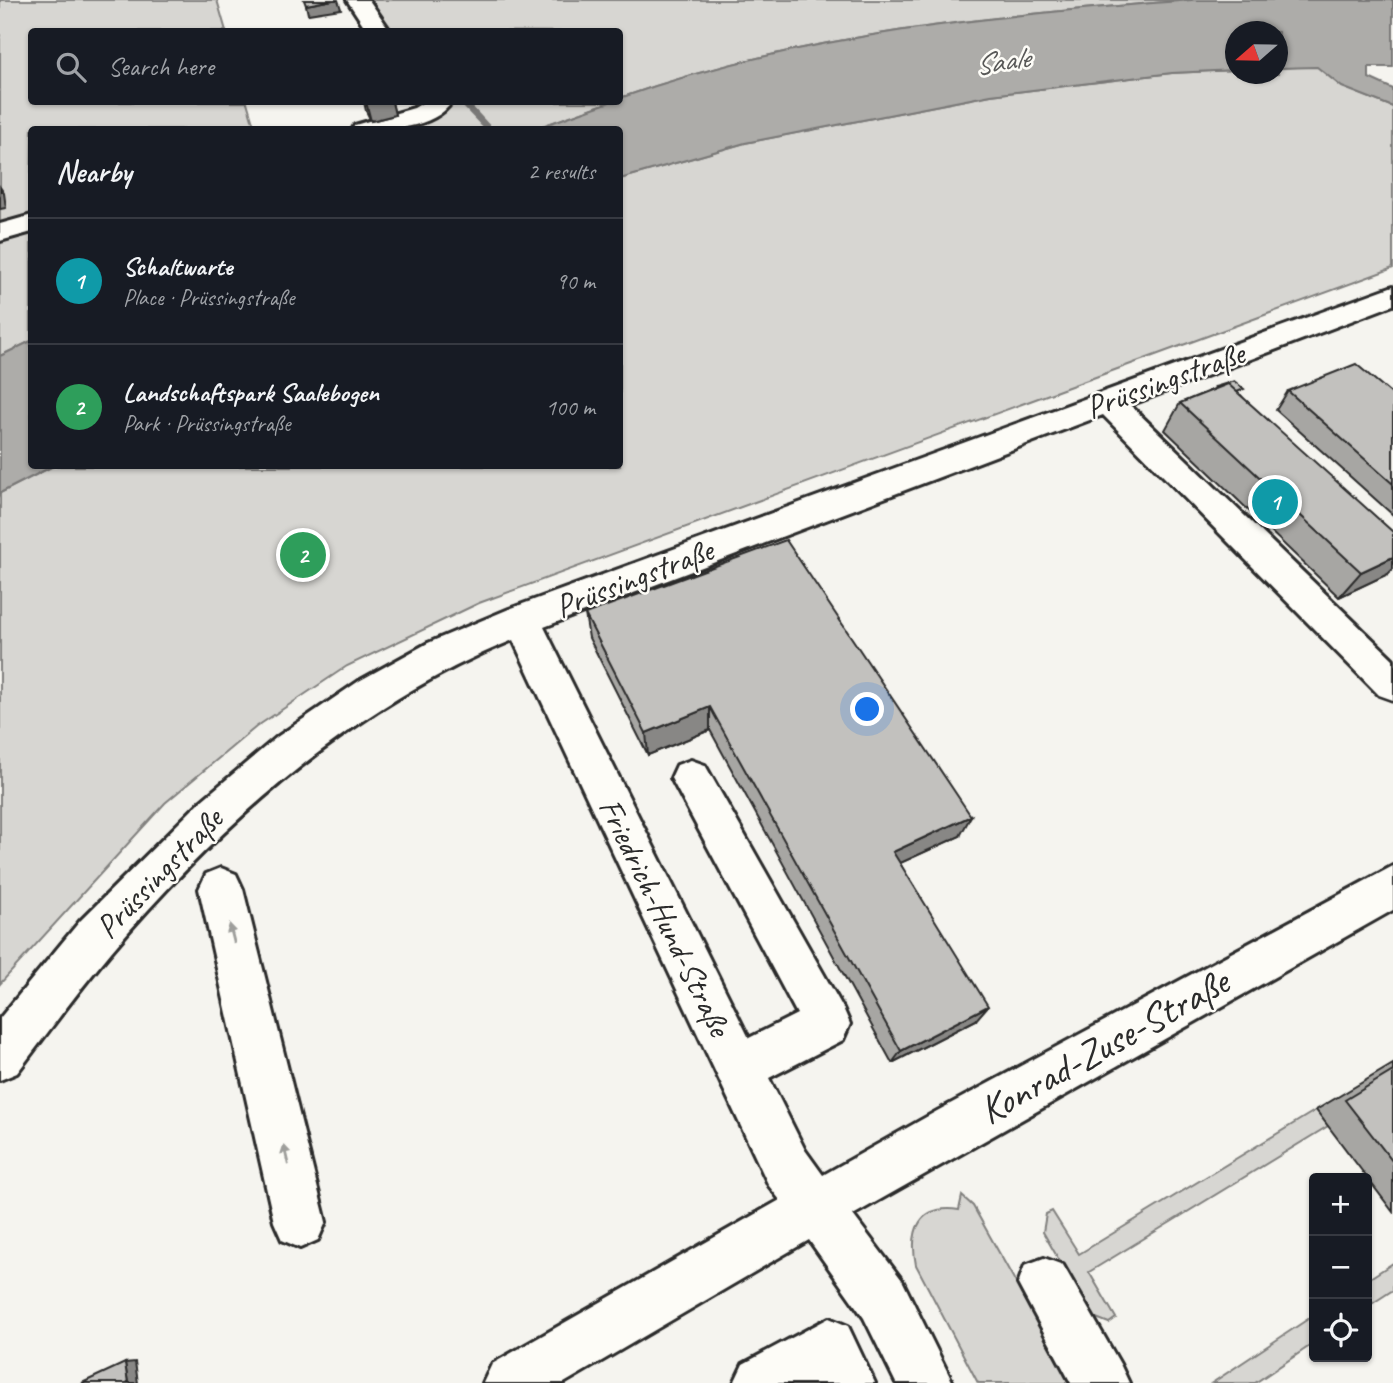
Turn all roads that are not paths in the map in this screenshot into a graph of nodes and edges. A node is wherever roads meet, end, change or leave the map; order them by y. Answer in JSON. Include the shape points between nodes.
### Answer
{"nodes":[{"id":1,"x":358,"y":0,"type":"edge"},
{"id":2,"x":377,"y":28,"type":"edge"},
{"id":3,"x":435,"y":105,"type":"edge"},
{"id":4,"x":378,"y":126,"type":"edge"},
{"id":5,"x":28,"y":224,"type":"edge"},
{"id":6,"x":0,"y":233,"type":"edge"},
{"id":7,"x":1393,"y":295,"type":"edge"},
{"id":8,"x":1107,"y":401,"type":"junction"},
{"id":9,"x":522,"y":620,"type":"junction"},
{"id":10,"x":1393,"y":684,"type":"edge"},
{"id":11,"x":691,"y":778,"type":"dead end"},
{"id":12,"x":1393,"y":887,"type":"edge"},
{"id":13,"x":221,"y":889,"type":"dead end"},
{"id":14,"x":0,"y":1056,"type":"edge"},
{"id":15,"x":738,"y":1068,"type":"junction"},
{"id":16,"x":816,"y":1208,"type":"junction"},
{"id":17,"x":300,"y":1222,"type":"dead end"},
{"id":18,"x":1044,"y":1284,"type":"dead end"},
{"id":19,"x":511,"y":1383,"type":"edge"},
{"id":20,"x":762,"y":1383,"type":"edge"},
{"id":21,"x":847,"y":1383,"type":"edge"},
{"id":22,"x":925,"y":1383,"type":"edge"},
{"id":23,"x":1101,"y":1383,"type":"edge"}],
"edges":[{"from":1,"to":2,"type":"street"},
{"from":3,"to":4,"type":"street"},
{"from":5,"to":6,"type":"street"},
{"from":7,"to":8,"type":"street","name":"Prüssingstraße"},
{"from":8,"to":9,"type":"street","name":"Prüssingstraße"},
{"from":8,"to":10,"type":"street"},
{"from":9,"to":14,"type":"street","name":"Prüssingstraße","via":[[396,678],[275,761],[197,830],[108,922]]},
{"from":9,"to":15,"type":"street","name":"Friedrich-Hund-Straße"},
{"from":11,"to":15,"type":"street","via":[[827,1024]]},
{"from":12,"to":16,"type":"street","name":"Konrad-Zuse-Straße"},
{"from":17,"to":13,"type":"street","one_way":true},
{"from":15,"to":16,"type":"street","name":"Friedrich-Hund-Straße","via":[[786,1168]]},
{"from":16,"to":19,"type":"street"},
{"from":16,"to":22,"type":"street","name":"Friedrich-Hund-Straße","via":[[883,1299]]},
{"from":18,"to":23,"type":"street"},
{"from":20,"to":21,"type":"street","via":[[829,1345]]}]}
